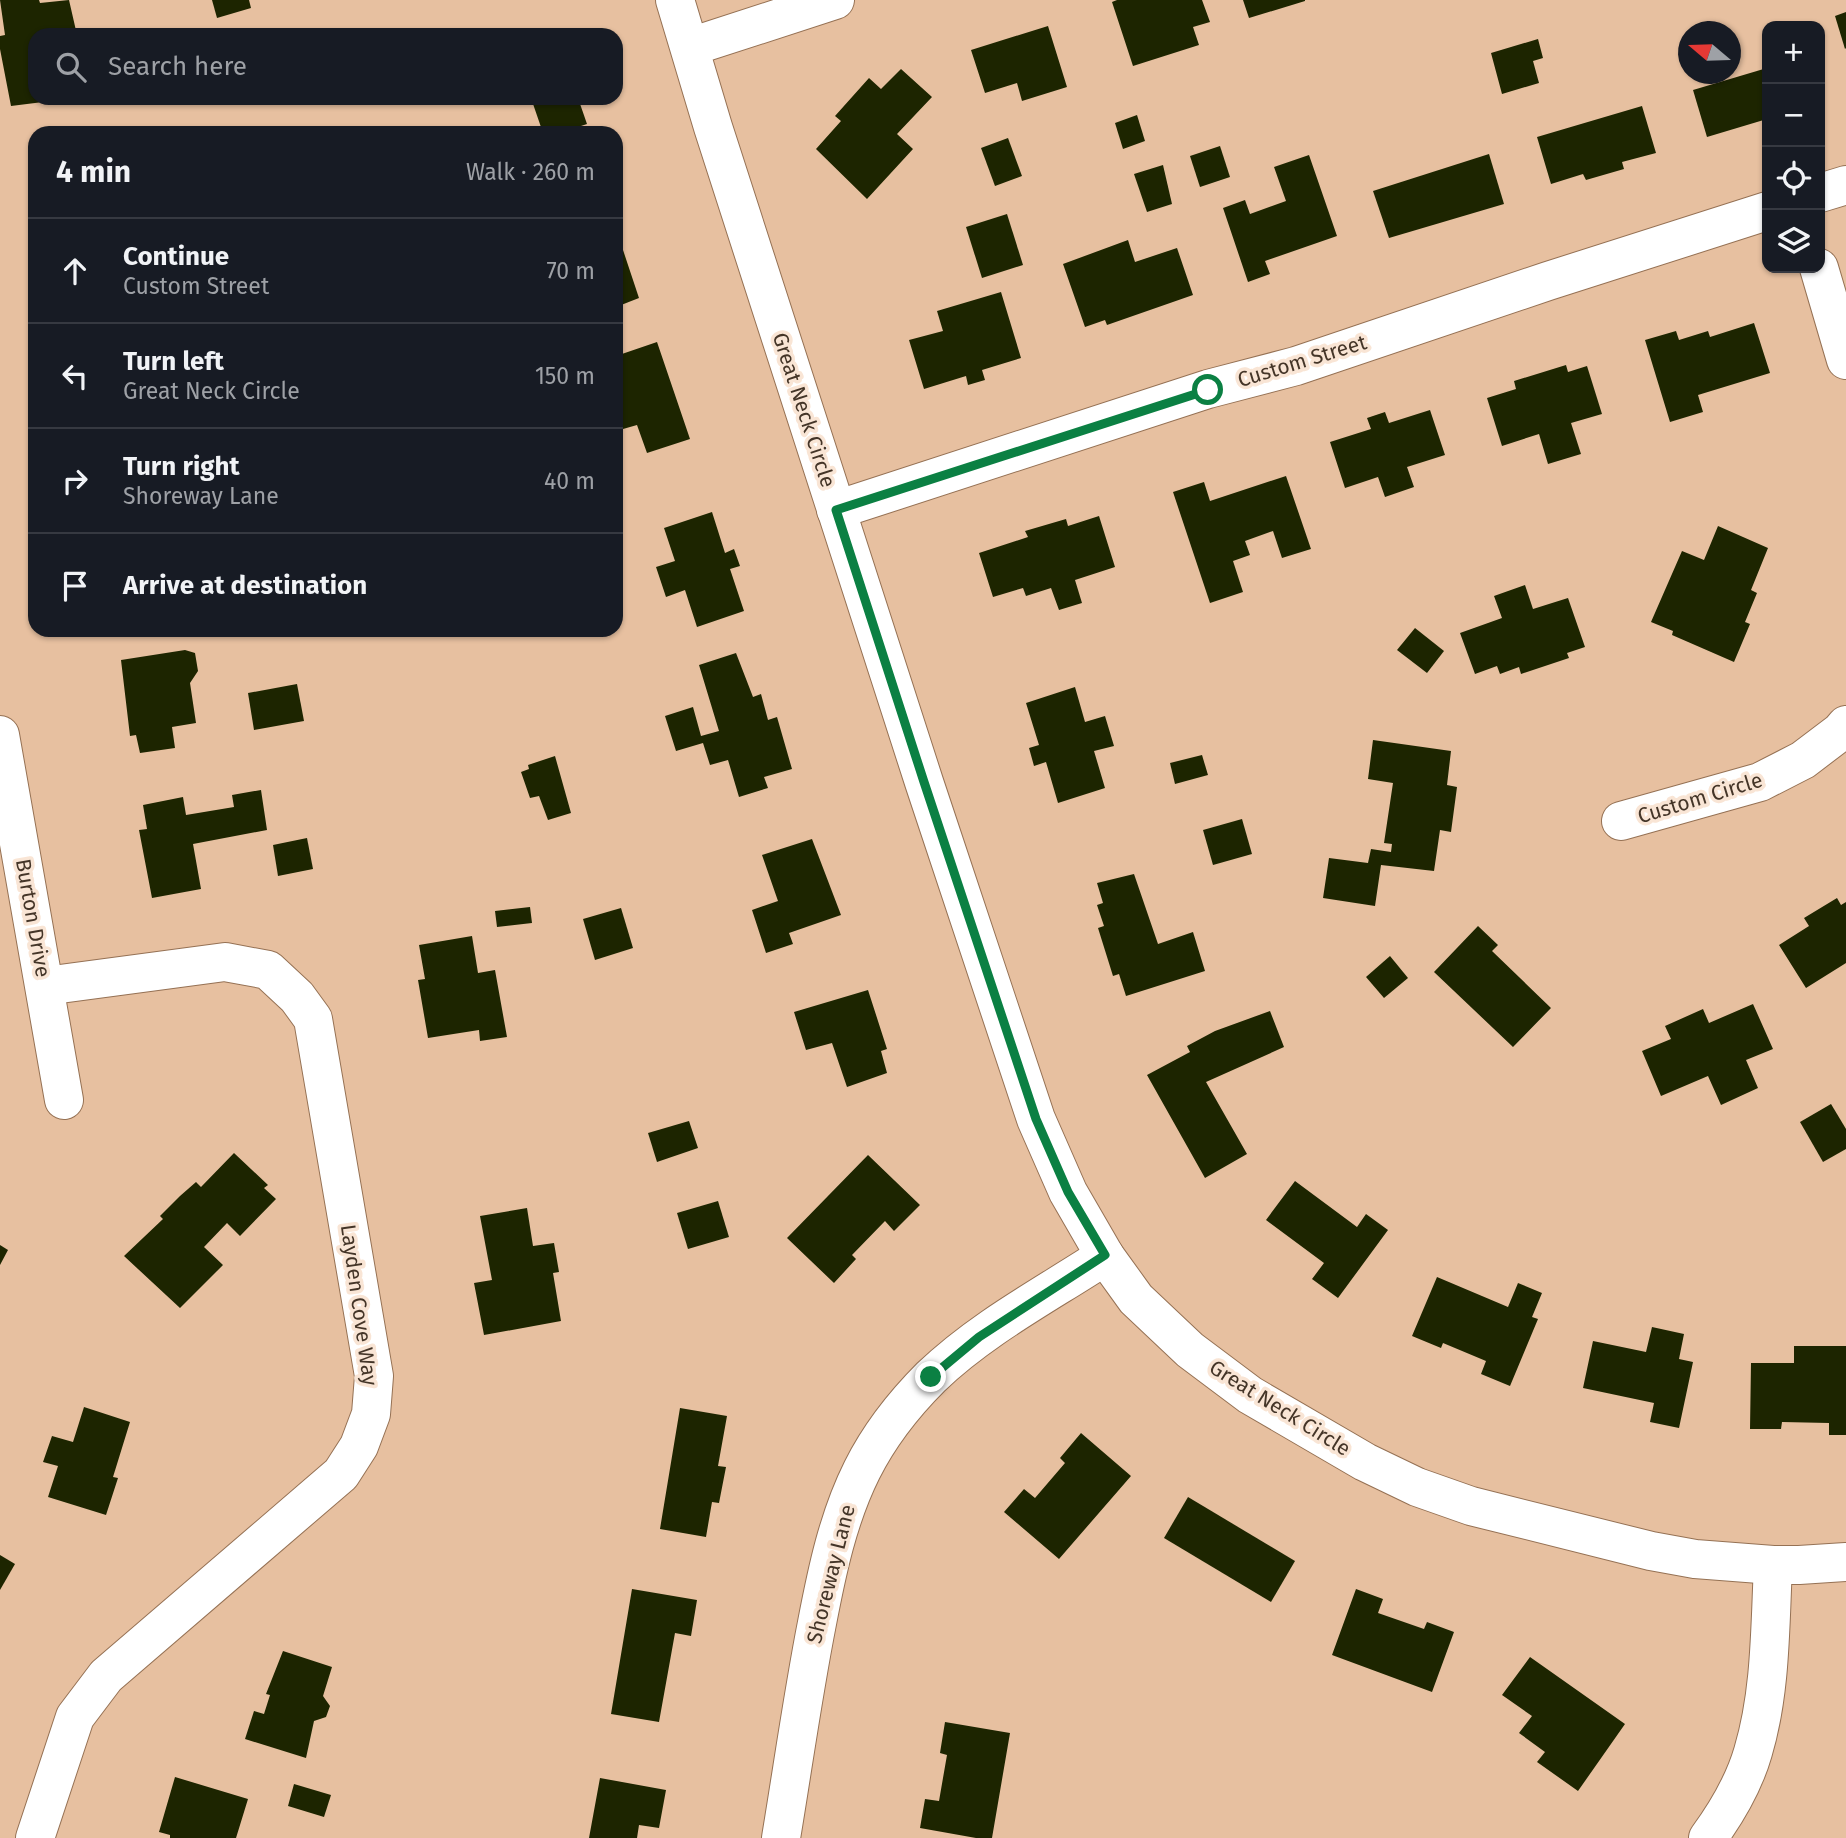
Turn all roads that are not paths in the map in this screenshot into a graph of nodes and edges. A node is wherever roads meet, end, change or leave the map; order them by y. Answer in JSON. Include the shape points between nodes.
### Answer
{"nodes":[{"id":1,"x":675,"y":0,"type":"edge"},
{"id":2,"x":835,"y":0,"type":"edge"},
{"id":3,"x":690,"y":47,"type":"junction"},
{"id":4,"x":1846,"y":185,"type":"edge"},
{"id":5,"x":1825,"y":192,"type":"edge"},
{"id":6,"x":1762,"y":213,"type":"edge"},
{"id":7,"x":1820,"y":273,"type":"edge"},
{"id":8,"x":1846,"y":360,"type":"edge"},
{"id":9,"x":836,"y":510,"type":"junction"},
{"id":10,"x":1846,"y":725,"type":"edge"},
{"id":11,"x":0,"y":735,"type":"edge"},
{"id":12,"x":1620,"y":821,"type":"dead end"},
{"id":13,"x":45,"y":986,"type":"junction"},
{"id":14,"x":64,"y":1100,"type":"dead end"},
{"id":15,"x":1105,"y":1255,"type":"junction"},
{"id":16,"x":1846,"y":1562,"type":"edge"},
{"id":17,"x":1773,"y":1565,"type":"junction"},
{"id":18,"x":34,"y":1838,"type":"edge"},
{"id":19,"x":781,"y":1838,"type":"edge"},
{"id":20,"x":1709,"y":1838,"type":"edge"}],
"edges":[{"from":1,"to":3,"type":"street","name":"Great Neck Circle"},
{"from":2,"to":3,"type":"street"},
{"from":3,"to":9,"type":"street","name":"Great Neck Circle"},
{"from":4,"to":5,"type":"street"},
{"from":6,"to":9,"type":"street","name":"Custom Street","via":[[1296,366]]},
{"from":7,"to":8,"type":"street"},
{"from":9,"to":15,"type":"street","name":"Great Neck Circle","via":[[1036,1119],[1068,1192]]},
{"from":10,"to":12,"type":"street","name":"Custom Circle","via":[[1803,760],[1760,782]]},
{"from":11,"to":13,"type":"street","name":"Burton Drive"},
{"from":13,"to":14,"type":"street","name":"Burton Drive"},
{"from":13,"to":18,"type":"street","name":"Layden Cove Way","via":[[225,962],[268,970],[296,997],[313,1019],[374,1377],[371,1414],[359,1446],[341,1474],[106,1676],[75,1717]]},
{"from":15,"to":17,"type":"street","name":"Great Neck Circle","via":[[1136,1299],[1190,1350],[1250,1395],[1417,1487],[1471,1506],[1651,1550],[1695,1559]]},
{"from":15,"to":19,"type":"street","name":"Shoreway Lane","via":[[979,1337],[931,1377],[890,1424],[862,1470],[841,1520],[825,1585]]},
{"from":16,"to":17,"type":"street","name":"Great Neck Circle"},
{"from":17,"to":20,"type":"street","via":[[1766,1694],[1753,1754],[1733,1800]]}]}
